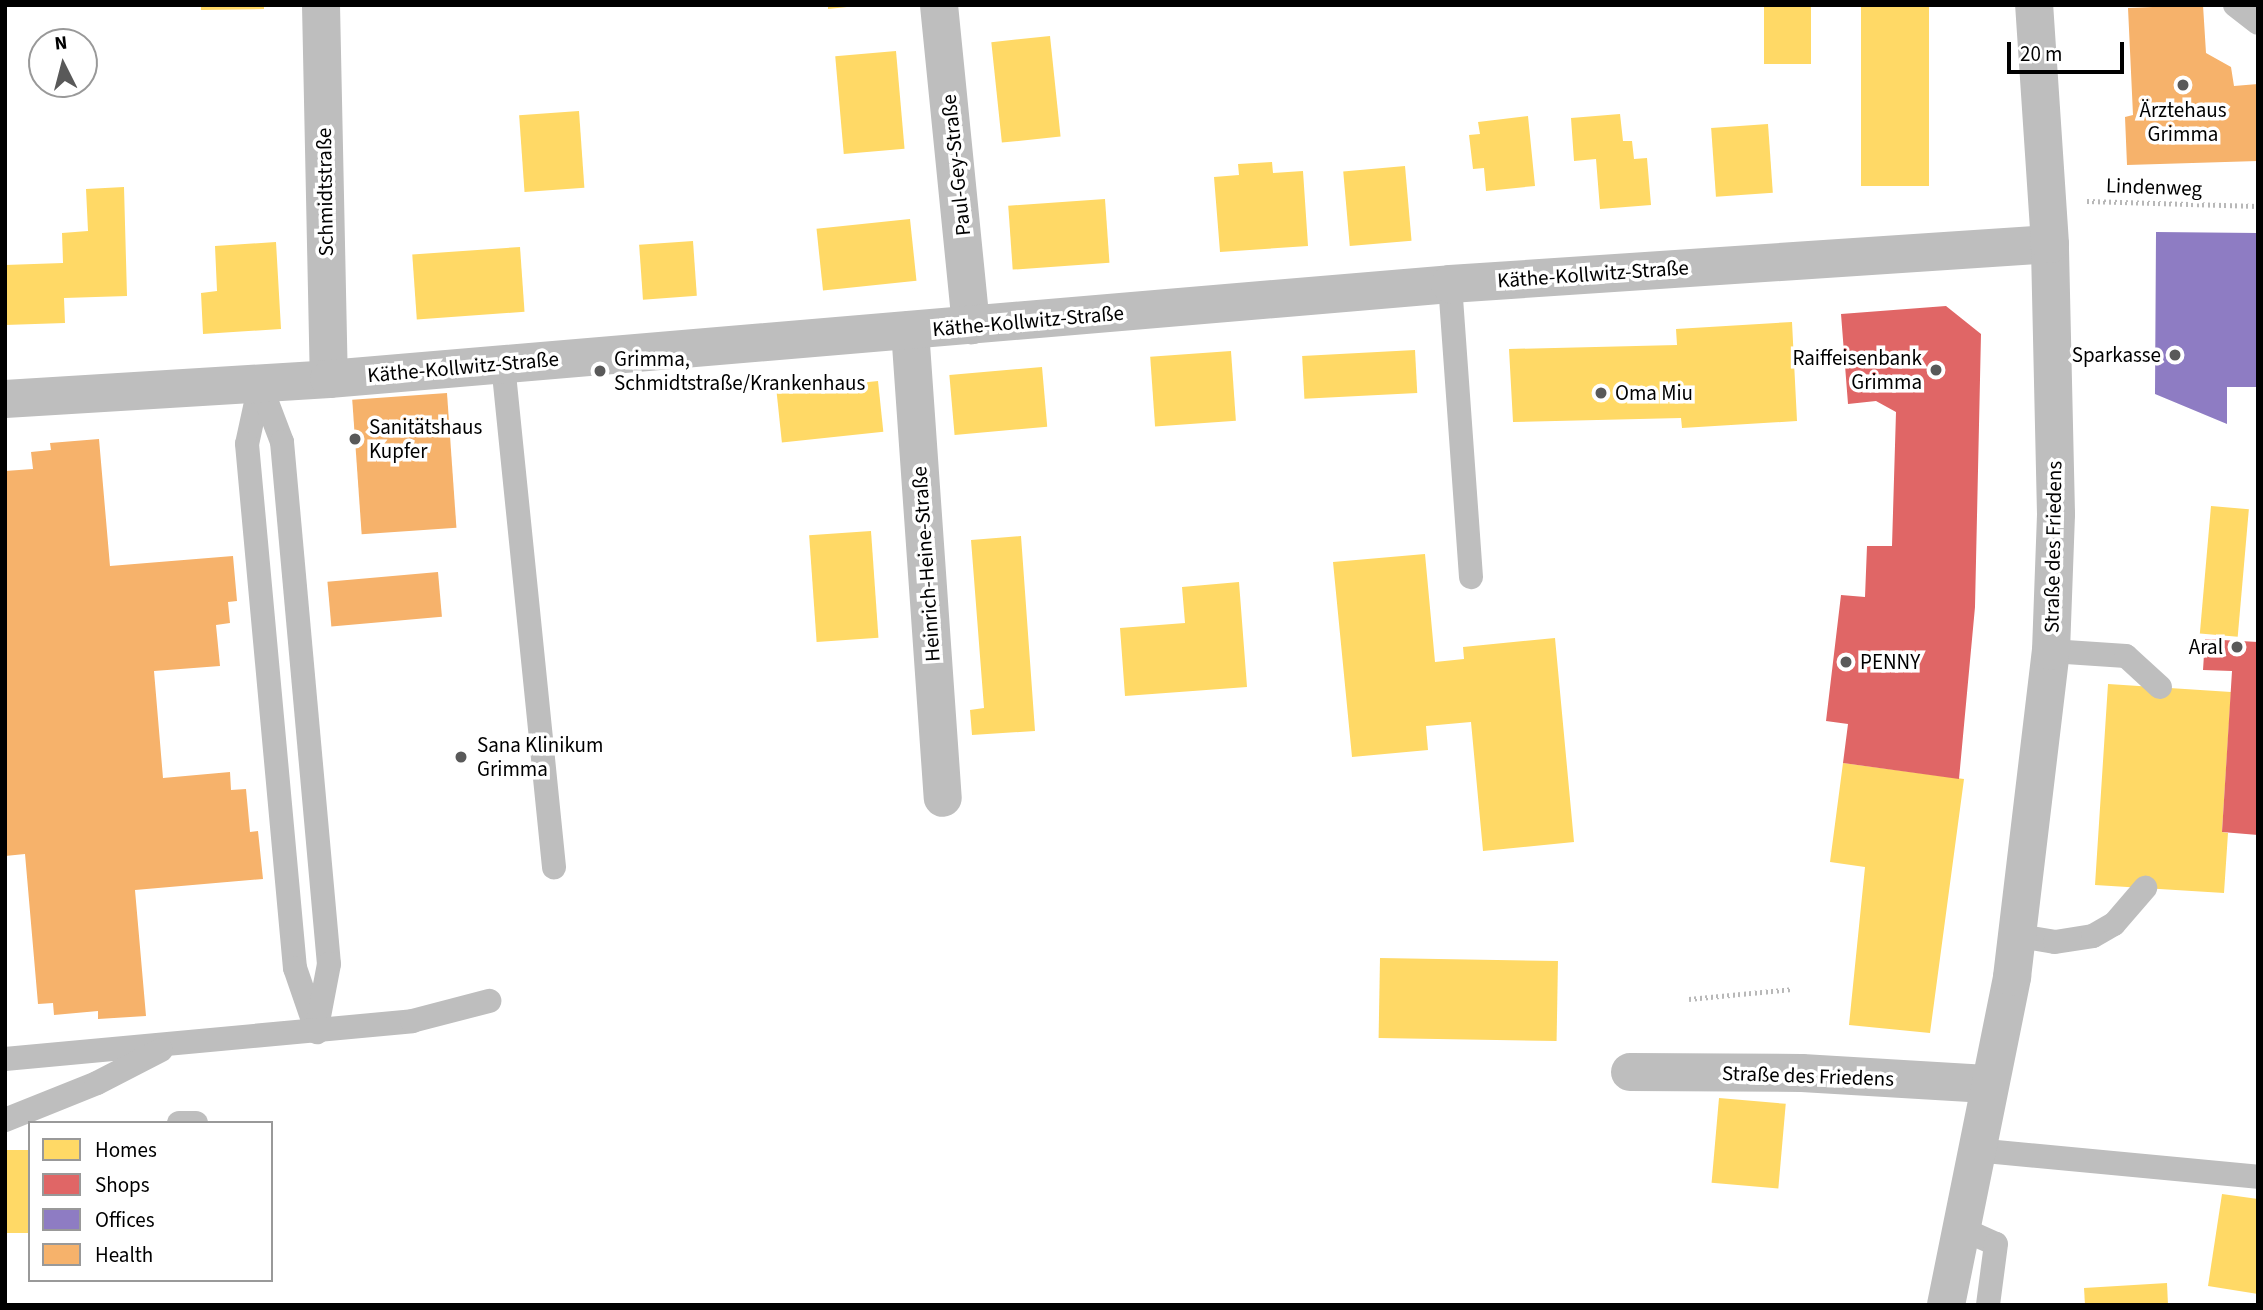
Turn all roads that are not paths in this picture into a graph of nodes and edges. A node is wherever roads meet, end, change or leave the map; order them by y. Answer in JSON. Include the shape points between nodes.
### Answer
{"nodes":[{"id":1,"x":321,"y":5,"type":"edge"},
{"id":2,"x":939,"y":5,"type":"edge"},
{"id":3,"x":2034,"y":5,"type":"edge"},
{"id":4,"x":2235,"y":5,"type":"edge"},
{"id":5,"x":2258,"y":23,"type":"edge"},
{"id":6,"x":2050,"y":244,"type":"junction"},
{"id":7,"x":1450,"y":284,"type":"junction"},
{"id":8,"x":971,"y":325,"type":"junction"},
{"id":9,"x":910,"y":330,"type":"junction"},
{"id":10,"x":503,"y":364,"type":"junction"},
{"id":11,"x":329,"y":379,"type":"junction"},
{"id":12,"x":260,"y":384,"type":"junction"},
{"id":13,"x":5,"y":399,"type":"edge"},
{"id":14,"x":1471,"y":577,"type":"dead end"},
{"id":15,"x":2051,"y":651,"type":"junction"},
{"id":16,"x":2160,"y":687,"type":"dead end"},
{"id":17,"x":943,"y":797,"type":"dead end"},
{"id":18,"x":554,"y":867,"type":"dead end"},
{"id":19,"x":2145,"y":888,"type":"dead end"},
{"id":20,"x":2018,"y":936,"type":"junction"},
{"id":21,"x":489,"y":1001,"type":"dead end"},
{"id":22,"x":317,"y":1032,"type":"junction"},
{"id":23,"x":169,"y":1045,"type":"junction"},
{"id":24,"x":5,"y":1059,"type":"edge"},
{"id":25,"x":1629,"y":1072,"type":"dead end"},
{"id":26,"x":1987,"y":1084,"type":"junction"},
{"id":27,"x":5,"y":1120,"type":"edge"},
{"id":28,"x":5,"y":1129,"type":"edge"},
{"id":29,"x":28,"y":1130,"type":"edge"},
{"id":30,"x":1975,"y":1150,"type":"junction"},
{"id":31,"x":2258,"y":1177,"type":"edge"},
{"id":32,"x":1960,"y":1228,"type":"junction"},
{"id":33,"x":1946,"y":1305,"type":"edge"},
{"id":34,"x":1988,"y":1305,"type":"edge"}],
"edges":[{"from":1,"to":11,"type":"street","name":"Schmidtstraße"},
{"from":2,"to":8,"type":"street","name":"Paul-Gey-Straße"},
{"from":3,"to":6,"type":"street","name":"Straße des Friedens"},
{"from":4,"to":5,"type":"lane"},
{"from":6,"to":7,"type":"street","name":"Käthe-Kollwitz-Straße"},
{"from":6,"to":15,"type":"street","name":"Straße des Friedens","via":[[2056,514]]},
{"from":7,"to":8,"type":"street","name":"Käthe-Kollwitz-Straße"},
{"from":7,"to":14,"type":"lane"},
{"from":8,"to":9,"type":"street","name":"Käthe-Kollwitz-Straße"},
{"from":9,"to":10,"type":"street","name":"Käthe-Kollwitz-Straße"},
{"from":9,"to":17,"type":"street","name":"Heinrich-Heine-Straße"},
{"from":10,"to":11,"type":"street","name":"Käthe-Kollwitz-Straße"},
{"from":10,"to":18,"type":"lane"},
{"from":11,"to":12,"type":"street","name":"Käthe-Kollwitz-Straße"},
{"from":12,"to":13,"type":"street","name":"Käthe-Kollwitz-Straße"},
{"from":12,"to":22,"type":"lane","via":[[282,442],[326,937],[328,964]]},
{"from":12,"to":22,"type":"lane","via":[[247,444],[295,968]]},
{"from":15,"to":16,"type":"lane","via":[[2126,656]]},
{"from":15,"to":20,"type":"street","name":"Straße des Friedens"},
{"from":19,"to":20,"type":"lane","via":[[2114,924],[2093,936],[2056,943]]},
{"from":20,"to":26,"type":"street","name":"Straße des Friedens"},
{"from":21,"to":22,"type":"lane","via":[[412,1021]]},
{"from":22,"to":23,"type":"lane"},
{"from":23,"to":24,"type":"lane"},
{"from":23,"to":27,"type":"lane","via":[[97,1083]]},
{"from":25,"to":26,"type":"street","name":"Straße des Friedens","via":[[1801,1073]]},
{"from":26,"to":30,"type":"street","name":"Straße des Friedens"},
{"from":28,"to":29,"type":"lane"},
{"from":30,"to":31,"type":"lane"},
{"from":30,"to":32,"type":"street","name":"Straße des Friedens"},
{"from":32,"to":33,"type":"street","name":"Straße des Friedens"},
{"from":32,"to":34,"type":"lane","via":[[1996,1244]]}]}
